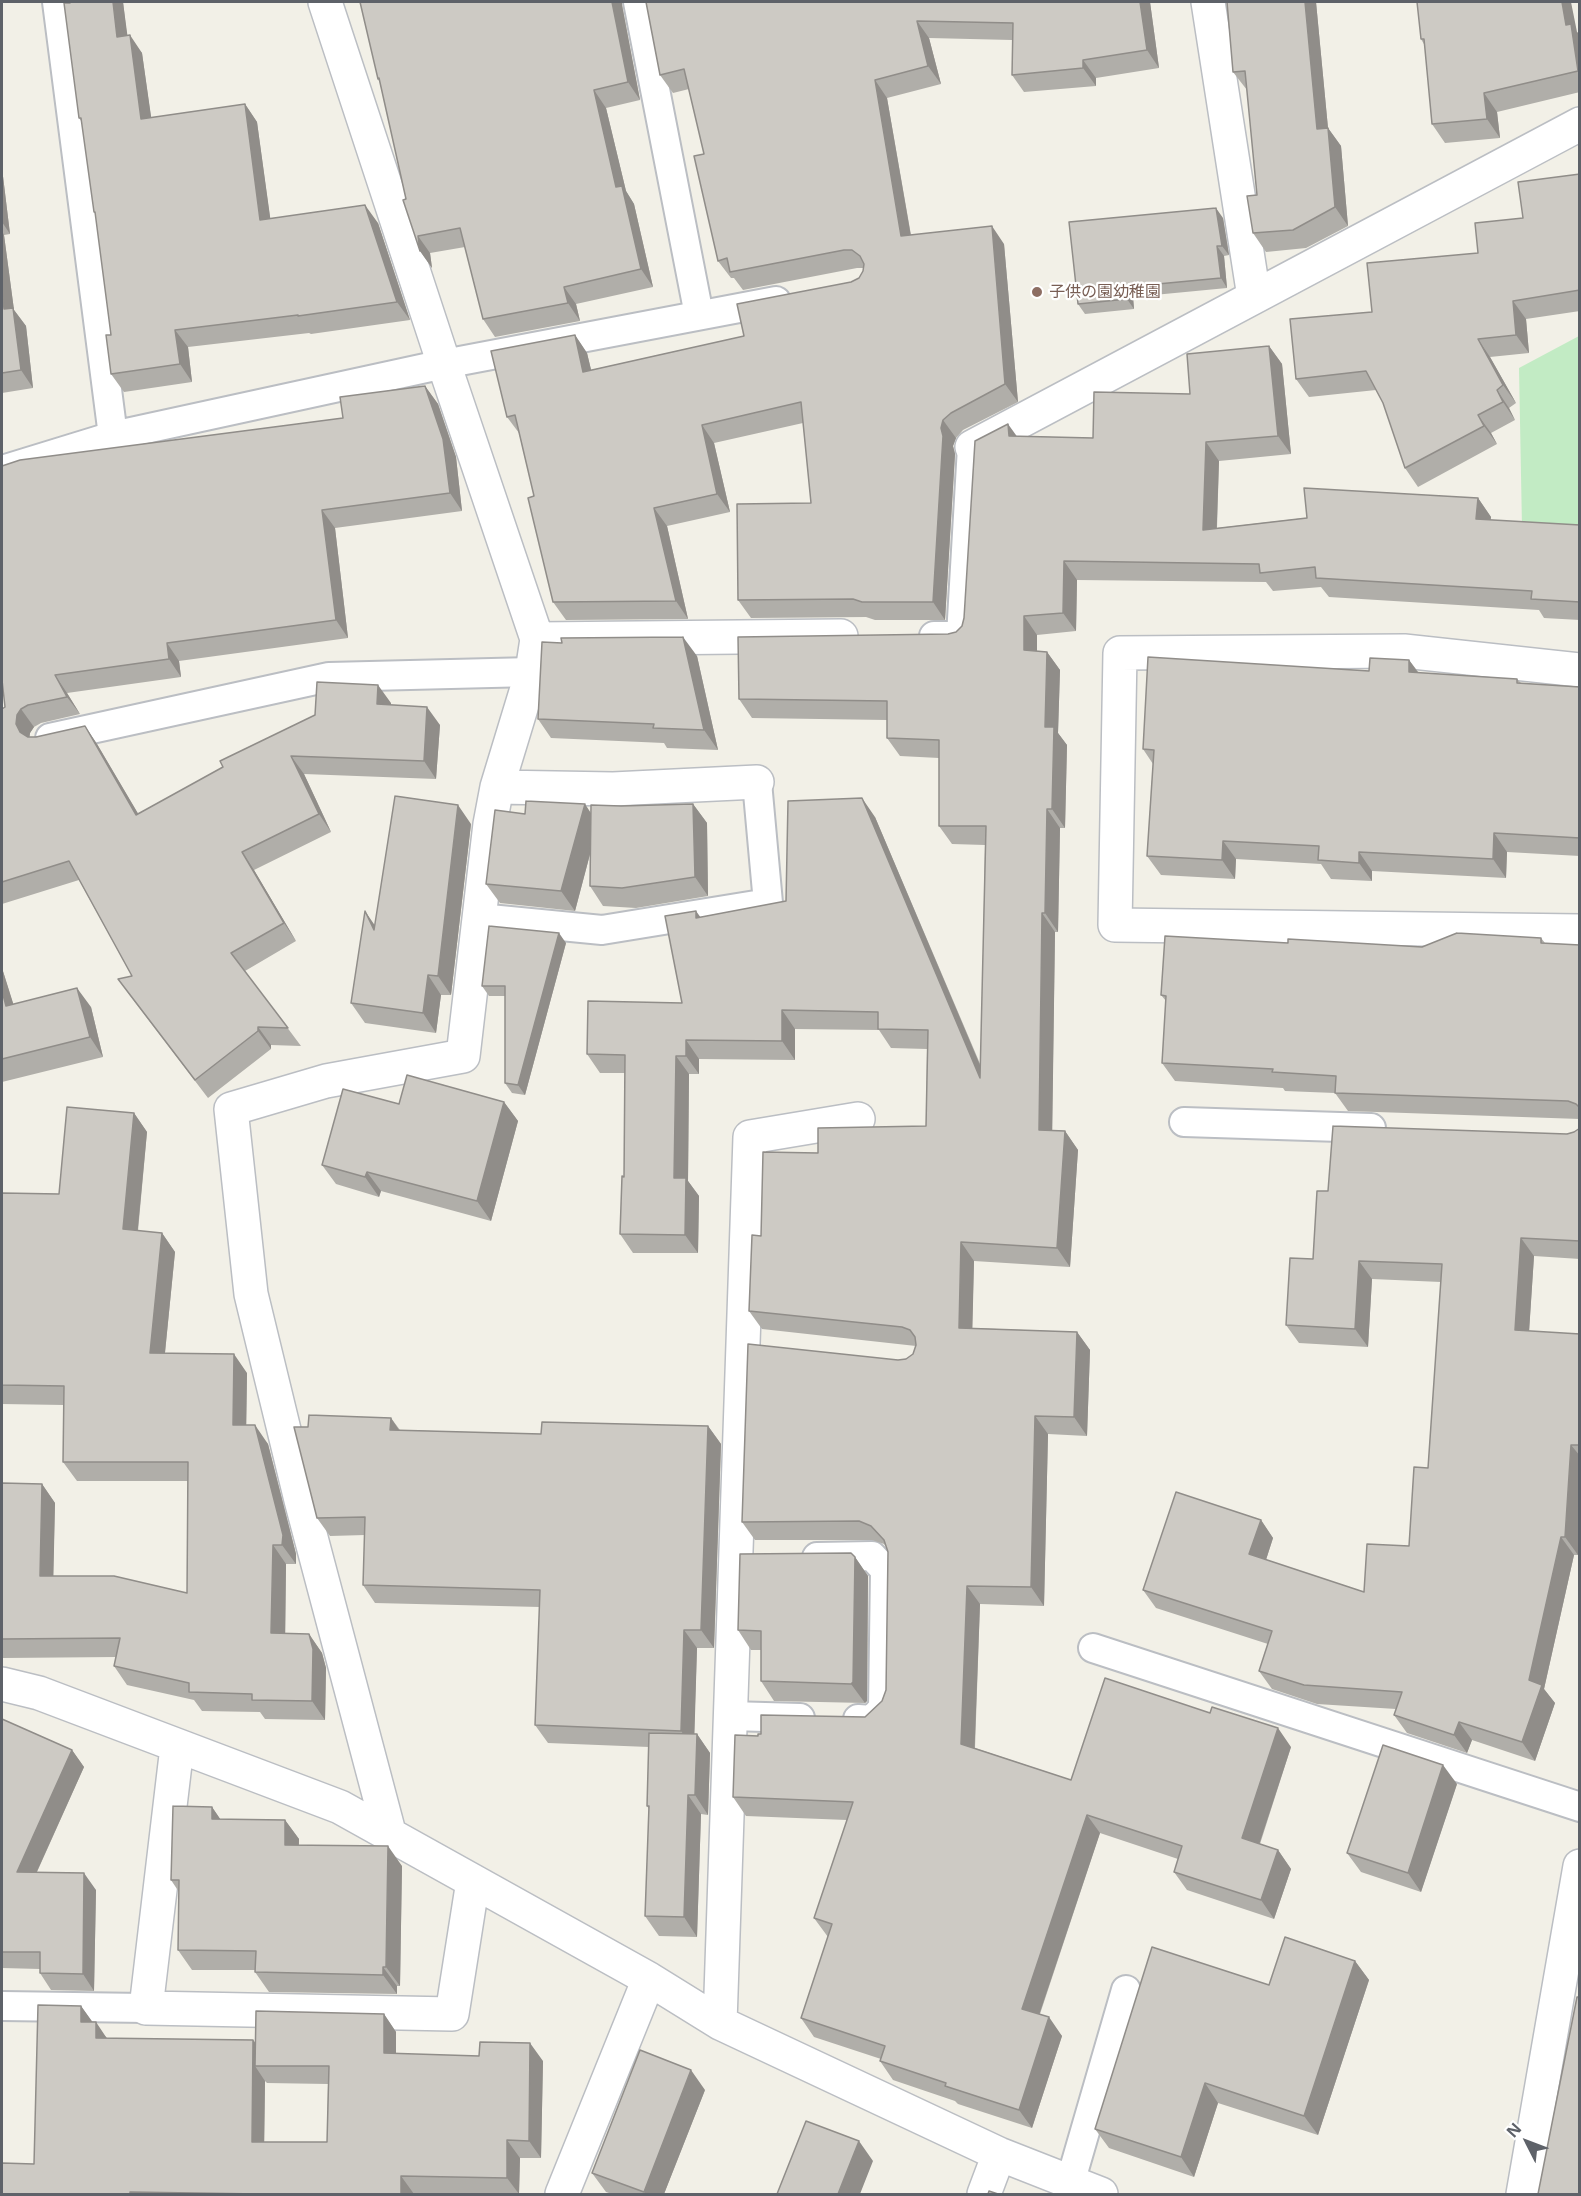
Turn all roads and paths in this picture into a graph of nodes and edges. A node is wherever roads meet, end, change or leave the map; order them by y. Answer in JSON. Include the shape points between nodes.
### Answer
{"nodes":[{"id":1,"x":57,"y":2,"type":"edge"},
{"id":2,"x":325,"y":2,"type":"edge"},
{"id":3,"x":638,"y":2,"type":"edge"},
{"id":4,"x":1208,"y":2,"type":"edge"},
{"id":5,"x":1580,"y":124,"type":"edge"},
{"id":6,"x":803,"y":295,"type":"edge"},
{"id":7,"x":1254,"y":297,"type":"junction"},
{"id":8,"x":699,"y":315,"type":"junction"},
{"id":9,"x":444,"y":364,"type":"junction"},
{"id":10,"x":113,"y":436,"type":"junction"},
{"id":11,"x":972,"y":447,"type":"joint"},
{"id":12,"x":2,"y":470,"type":"edge"},
{"id":13,"x":867,"y":636,"type":"edge"},
{"id":14,"x":914,"y":636,"type":"edge"},
{"id":15,"x":537,"y":639,"type":"junction"},
{"id":16,"x":1580,"y":670,"type":"edge"},
{"id":17,"x":532,"y":672,"type":"junction"},
{"id":18,"x":45,"y":740,"type":"edge"},
{"id":19,"x":758,"y":782,"type":"joint"},
{"id":20,"x":497,"y":787,"type":"junction"},
{"id":21,"x":479,"y":918,"type":"junction"},
{"id":22,"x":1580,"y":931,"type":"edge"},
{"id":23,"x":858,"y":1119,"type":"dead end"},
{"id":24,"x":1184,"y":1122,"type":"dead end"},
{"id":25,"x":1400,"y":1129,"type":"edge"},
{"id":26,"x":792,"y":1557,"type":"edge"},
{"id":27,"x":1093,"y":1648,"type":"dead end"},
{"id":28,"x":2,"y":1684,"type":"edge"},
{"id":29,"x":730,"y":1716,"type":"junction"},
{"id":30,"x":177,"y":1747,"type":"junction"},
{"id":31,"x":1580,"y":1807,"type":"edge"},
{"id":32,"x":390,"y":1836,"type":"junction"},
{"id":33,"x":1580,"y":1866,"type":"edge"},
{"id":34,"x":473,"y":1881,"type":"junction"},
{"id":35,"x":649,"y":1979,"type":"junction"},
{"id":36,"x":1126,"y":1990,"type":"dead end"},
{"id":37,"x":2,"y":2006,"type":"edge"},
{"id":38,"x":146,"y":2008,"type":"junction"},
{"id":39,"x":720,"y":2023,"type":"junction"},
{"id":40,"x":999,"y":2154,"type":"junction"},
{"id":41,"x":1070,"y":2182,"type":"junction"},
{"id":42,"x":562,"y":2194,"type":"edge"},
{"id":43,"x":984,"y":2194,"type":"edge"},
{"id":44,"x":1101,"y":2194,"type":"edge"},
{"id":45,"x":1523,"y":2194,"type":"edge"}],
"edges":[{"from":1,"to":10,"type":"lane"},
{"from":2,"to":9,"type":"street"},
{"from":3,"to":8,"type":"lane"},
{"from":4,"to":7,"type":"street"},
{"from":5,"to":7,"type":"street"},
{"from":6,"to":8,"type":"lane"},
{"from":7,"to":11,"type":"street"},
{"from":8,"to":9,"type":"lane"},
{"from":9,"to":10,"type":"lane"},
{"from":9,"to":15,"type":"street"},
{"from":10,"to":12,"type":"lane"},
{"from":11,"to":14,"type":"lane","via":[[962,636]]},
{"from":13,"to":15,"type":"street"},
{"from":15,"to":17,"type":"street"},
{"from":16,"to":22,"type":"street","via":[[1404,651],[1120,653],[1115,926]]},
{"from":17,"to":18,"type":"lane","via":[[329,677]]},
{"from":17,"to":20,"type":"street"},
{"from":19,"to":20,"type":"street","via":[[613,789]]},
{"from":19,"to":21,"type":"lane","via":[[768,903],[602,930]]},
{"from":20,"to":21,"type":"street"},
{"from":21,"to":32,"type":"street","via":[[463,1056],[326,1081],[231,1109],[251,1294]]},
{"from":23,"to":29,"type":"street","via":[[750,1137],[754,1345],[747,1557]]},
{"from":24,"to":25,"type":"lane"},
{"from":26,"to":29,"type":"lane","via":[[872,1556],[885,1570],[883,1708],[872,1720]]},
{"from":27,"to":31,"type":"lane"},
{"from":28,"to":30,"type":"street","via":[[39,1693]]},
{"from":29,"to":39,"type":"street"},
{"from":30,"to":32,"type":"street","via":[[340,1808]]},
{"from":30,"to":38,"type":"street"},
{"from":32,"to":34,"type":"street"},
{"from":33,"to":45,"type":"street"},
{"from":34,"to":35,"type":"street"},
{"from":34,"to":38,"type":"street","via":[[452,2014]]},
{"from":35,"to":39,"type":"street"},
{"from":35,"to":42,"type":"street"},
{"from":36,"to":41,"type":"lane"},
{"from":37,"to":38,"type":"lane"},
{"from":39,"to":40,"type":"street"},
{"from":40,"to":41,"type":"street"},
{"from":40,"to":43,"type":"street"},
{"from":41,"to":44,"type":"street"}]}
